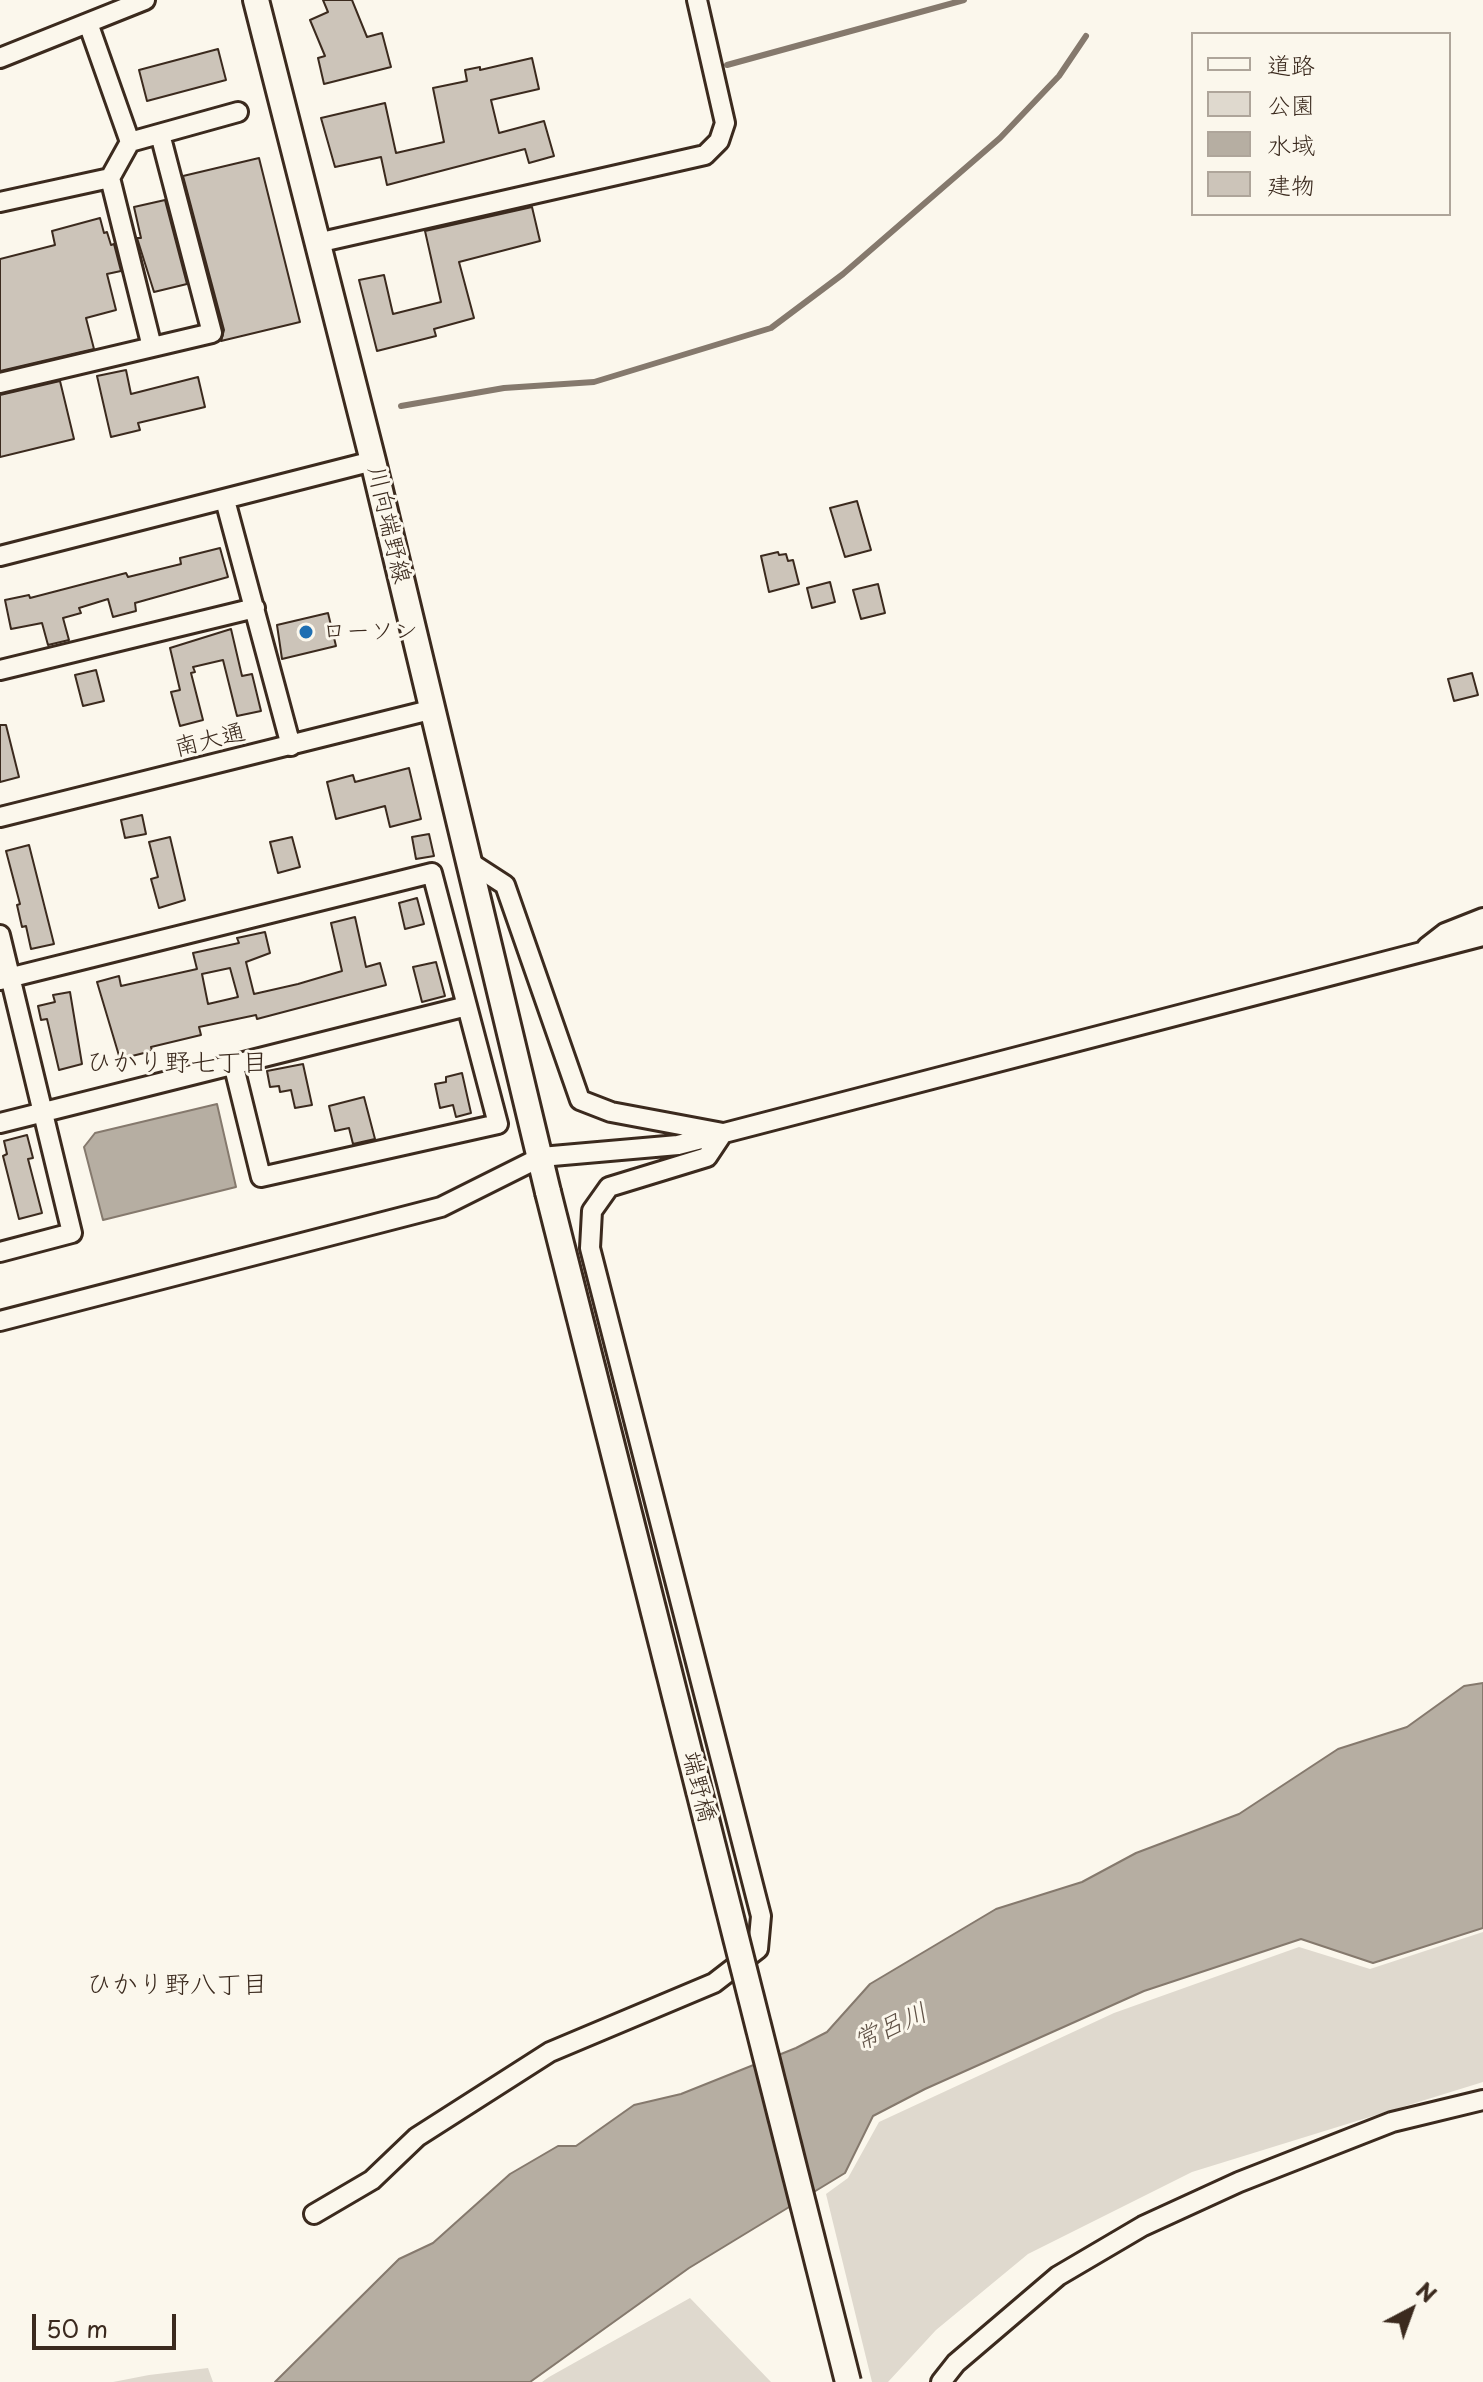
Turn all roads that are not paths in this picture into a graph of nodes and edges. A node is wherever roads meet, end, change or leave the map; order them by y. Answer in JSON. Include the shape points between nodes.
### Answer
{"nodes":[{"id":1,"x":145,"y":0,"type":"edge"},
{"id":2,"x":256,"y":0,"type":"edge"},
{"id":3,"x":697,"y":0,"type":"edge"},
{"id":4,"x":88,"y":23,"type":"junction"},
{"id":5,"x":0,"y":58,"type":"edge"},
{"id":6,"x":238,"y":112,"type":"dead end"},
{"id":7,"x":160,"y":134,"type":"junction"},
{"id":8,"x":130,"y":142,"type":"junction"},
{"id":9,"x":110,"y":178,"type":"junction"},
{"id":10,"x":0,"y":202,"type":"edge"},
{"id":11,"x":317,"y":243,"type":"junction"},
{"id":12,"x":152,"y":347,"type":"junction"},
{"id":13,"x":0,"y":383,"type":"edge"},
{"id":14,"x":373,"y":461,"type":"junction"},
{"id":15,"x":225,"y":500,"type":"junction"},
{"id":16,"x":0,"y":556,"type":"edge"},
{"id":17,"x":255,"y":608,"type":"junction"},
{"id":18,"x":0,"y":670,"type":"edge"},
{"id":19,"x":430,"y":710,"type":"junction"},
{"id":20,"x":291,"y":746,"type":"junction"},
{"id":21,"x":0,"y":817,"type":"edge"},
{"id":22,"x":468,"y":861,"type":"junction"},
{"id":23,"x":1483,"y":918,"type":"edge"},
{"id":24,"x":0,"y":935,"type":"edge"},
{"id":25,"x":1483,"y":936,"type":"edge"},
{"id":26,"x":1422,"y":952,"type":"junction"},
{"id":27,"x":5,"y":979,"type":"edge"},
{"id":28,"x":467,"y":1006,"type":"junction"},
{"id":29,"x":233,"y":1063,"type":"junction"},
{"id":30,"x":43,"y":1112,"type":"junction"},
{"id":31,"x":0,"y":1123,"type":"edge"},
{"id":32,"x":723,"y":1133,"type":"junction"},
{"id":33,"x":541,"y":1157,"type":"junction"},
{"id":34,"x":548,"y":1192,"type":"joint"},
{"id":35,"x":0,"y":1252,"type":"edge"},
{"id":36,"x":0,"y":1321,"type":"edge"},
{"id":37,"x":1483,"y":2100,"type":"edge"},
{"id":38,"x":314,"y":2214,"type":"dead end"},
{"id":39,"x":848,"y":2382,"type":"edge"},
{"id":40,"x":941,"y":2382,"type":"edge"}],
"edges":[{"from":1,"to":4,"type":"street"},
{"from":2,"to":11,"type":"main road","name":"川向端野線"},
{"from":3,"to":11,"type":"street","via":[[725,123],[719,141],[705,155]]},
{"from":4,"to":5,"type":"street"},
{"from":4,"to":8,"type":"street"},
{"from":6,"to":7,"type":"street"},
{"from":7,"to":8,"type":"street"},
{"from":7,"to":12,"type":"street","via":[[212,333]]},
{"from":8,"to":9,"type":"street"},
{"from":9,"to":10,"type":"street"},
{"from":9,"to":12,"type":"street"},
{"from":11,"to":14,"type":"main road","name":"川向端野線"},
{"from":12,"to":13,"type":"street"},
{"from":14,"to":15,"type":"street"},
{"from":14,"to":19,"type":"main road","name":"川向端野線"},
{"from":15,"to":16,"type":"street"},
{"from":15,"to":17,"type":"street"},
{"from":17,"to":18,"type":"street"},
{"from":17,"to":20,"type":"street"},
{"from":19,"to":20,"type":"street","name":"南大通"},
{"from":19,"to":22,"type":"main road","name":"川向端野線"},
{"from":20,"to":21,"type":"street","name":"南大通"},
{"from":22,"to":32,"type":"street","via":[[505,885],[580,1100],[611,1112]]},
{"from":22,"to":33,"type":"main road","name":"川向端野線"},
{"from":23,"to":26,"type":"street","via":[[1445,933]]},
{"from":24,"to":27,"type":"street"},
{"from":25,"to":26,"type":"street"},
{"from":26,"to":32,"type":"street"},
{"from":27,"to":28,"type":"street","via":[[432,873]]},
{"from":27,"to":30,"type":"street"},
{"from":28,"to":29,"type":"street"},
{"from":28,"to":29,"type":"street","via":[[498,1124],[261,1177]]},
{"from":29,"to":30,"type":"street"},
{"from":30,"to":31,"type":"street"},
{"from":30,"to":35,"type":"street","via":[[72,1233]]},
{"from":32,"to":33,"type":"street","via":[[678,1145]]},
{"from":32,"to":38,"type":"street","via":[[707,1157],[609,1187],[592,1211],[590,1248],[761,1916],[758,1949],[714,1983],[550,2052],[417,2137],[372,2180]]},
{"from":33,"to":34,"type":"main road","name":"川向端野線"},
{"from":33,"to":36,"type":"street","via":[[441,1207]]},
{"from":34,"to":39,"type":"main road","name":"端野橋","bridge":true},
{"from":37,"to":40,"type":"street","via":[[1392,2122],[1143,2226],[1058,2276],[956,2363]]}]}
